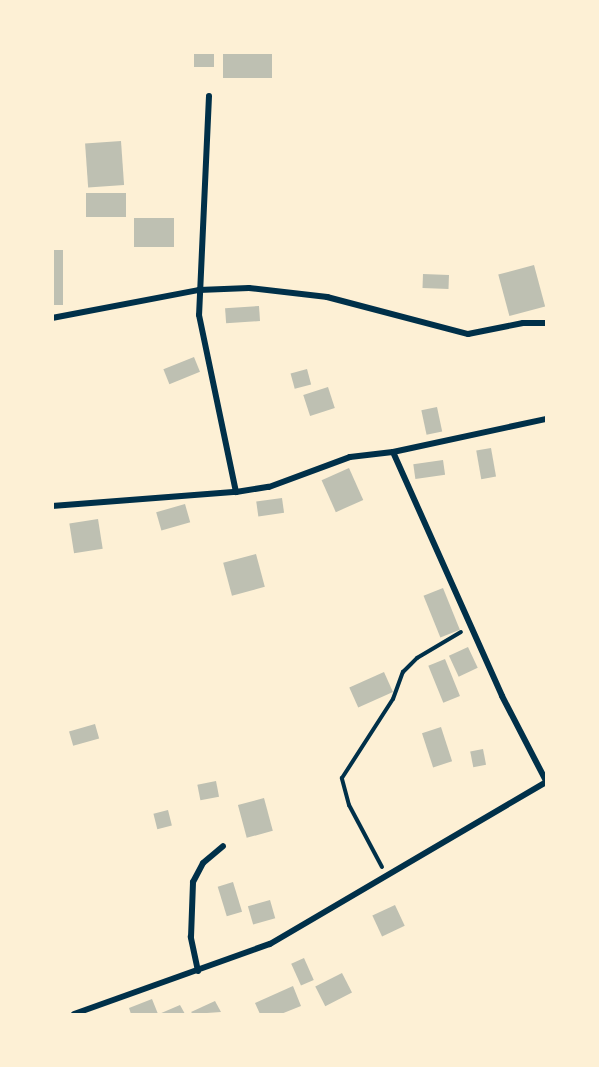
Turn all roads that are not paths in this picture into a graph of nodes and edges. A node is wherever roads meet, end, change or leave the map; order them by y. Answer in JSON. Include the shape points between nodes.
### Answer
{"nodes":[{"id":1,"x":209,"y":96,"type":"dead end"},
{"id":2,"x":199,"y":290,"type":"junction"},
{"id":3,"x":52,"y":318,"type":"edge"},
{"id":4,"x":546,"y":323,"type":"edge"},
{"id":5,"x":546,"y":419,"type":"edge"},
{"id":6,"x":393,"y":452,"type":"junction"},
{"id":7,"x":236,"y":492,"type":"junction"},
{"id":8,"x":52,"y":506,"type":"edge"},
{"id":9,"x":546,"y":782,"type":"edge"},
{"id":10,"x":224,"y":846,"type":"dead end"},
{"id":11,"x":198,"y":971,"type":"junction"},
{"id":12,"x":74,"y":1014,"type":"edge"}],
"edges":[{"from":1,"to":2,"type":"street"},
{"from":2,"to":3,"type":"street"},
{"from":2,"to":4,"type":"street","via":[[249,288],[327,297],[468,334],[523,323]]},
{"from":2,"to":7,"type":"street","via":[[200,315]]},
{"from":5,"to":6,"type":"street"},
{"from":6,"to":7,"type":"street","via":[[350,457],[269,487]]},
{"from":6,"to":9,"type":"street","via":[[521,736]]},
{"from":7,"to":8,"type":"street"},
{"from":9,"to":11,"type":"street","via":[[270,944]]},
{"from":10,"to":11,"type":"street","via":[[203,863],[193,882],[191,937]]},
{"from":11,"to":12,"type":"street"}]}
